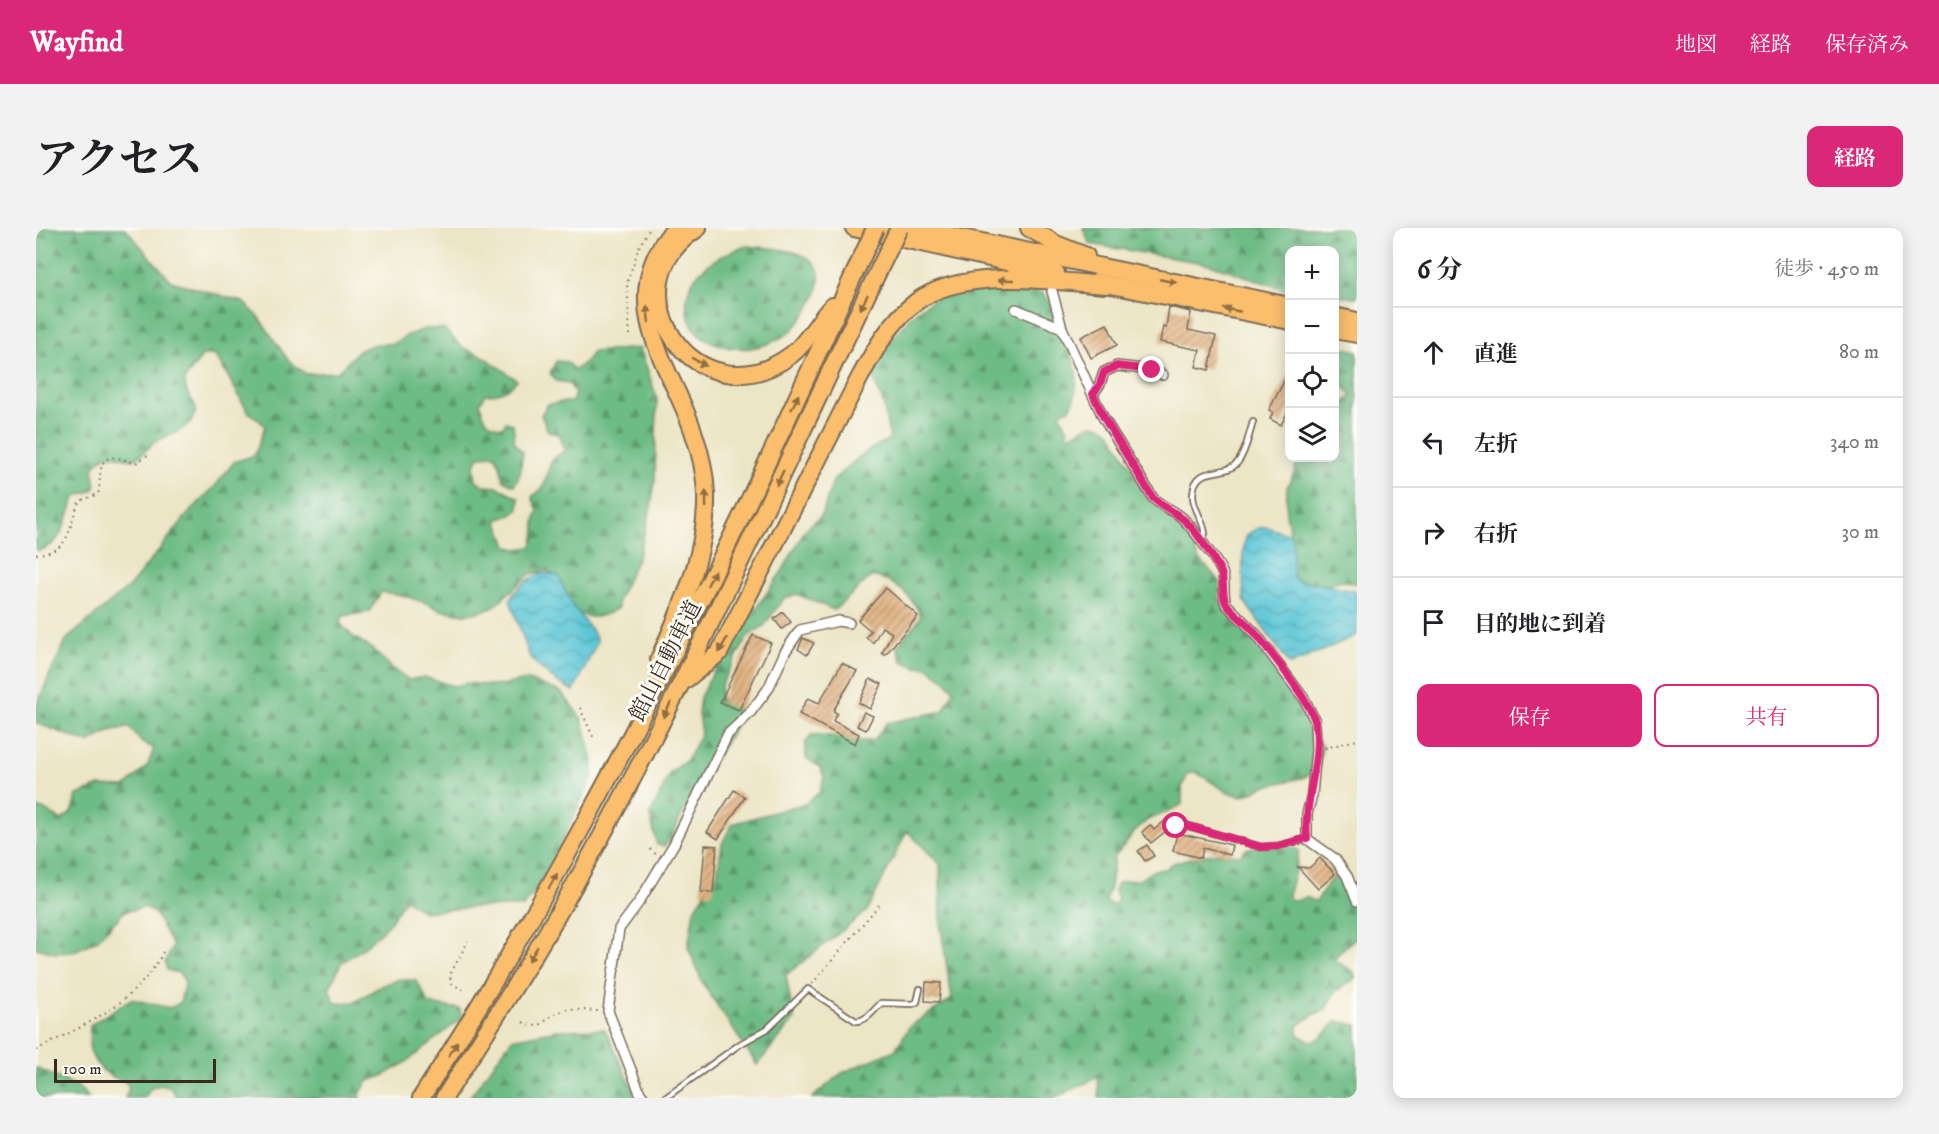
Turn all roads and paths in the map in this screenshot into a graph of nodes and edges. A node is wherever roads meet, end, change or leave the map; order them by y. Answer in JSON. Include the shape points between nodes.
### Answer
{"nodes":[{"id":1,"x":650,"y":228,"type":"edge"},
{"id":2,"x":676,"y":228,"type":"edge"},
{"id":3,"x":698,"y":228,"type":"edge"},
{"id":4,"x":854,"y":228,"type":"edge"},
{"id":5,"x":899,"y":228,"type":"edge"},
{"id":6,"x":914,"y":228,"type":"edge"},
{"id":7,"x":1029,"y":228,"type":"edge"},
{"id":8,"x":872,"y":235,"type":"edge"},
{"id":9,"x":1108,"y":277,"type":"junction"},
{"id":10,"x":1052,"y":291,"type":"dead end"},
{"id":11,"x":846,"y":292,"type":"junction"},
{"id":12,"x":1285,"y":305,"type":"edge"},
{"id":13,"x":1016,"y":309,"type":"dead end"},
{"id":14,"x":1339,"y":317,"type":"edge"},
{"id":15,"x":1285,"y":320,"type":"edge"},
{"id":16,"x":1357,"y":321,"type":"edge"},
{"id":17,"x":1062,"y":328,"type":"junction"},
{"id":18,"x":1339,"y":331,"type":"edge"},
{"id":19,"x":1357,"y":334,"type":"edge"},
{"id":20,"x":630,"y":335,"type":"dead end"},
{"id":21,"x":1082,"y":373,"type":"junction"},
{"id":22,"x":1163,"y":375,"type":"dead end"},
{"id":23,"x":1072,"y":378,"type":"dead end"},
{"id":24,"x":1093,"y":394,"type":"junction"},
{"id":25,"x":1253,"y":422,"type":"dead end"},
{"id":26,"x":151,"y":453,"type":"dead end"},
{"id":27,"x":1200,"y":540,"type":"junction"},
{"id":28,"x":36,"y":554,"type":"edge"},
{"id":29,"x":849,"y":623,"type":"dead end"},
{"id":30,"x":679,"y":685,"type":"junction"},
{"id":31,"x":580,"y":708,"type":"dead end"},
{"id":32,"x":594,"y":738,"type":"dead end"},
{"id":33,"x":1357,"y":740,"type":"edge"},
{"id":34,"x":1316,"y":749,"type":"junction"},
{"id":35,"x":603,"y":790,"type":"junction"},
{"id":36,"x":1176,"y":826,"type":"dead end"},
{"id":37,"x":1307,"y":838,"type":"junction"},
{"id":38,"x":1357,"y":901,"type":"edge"},
{"id":39,"x":879,"y":904,"type":"dead end"},
{"id":40,"x":468,"y":941,"type":"dead end"},
{"id":41,"x":164,"y":950,"type":"dead end"},
{"id":42,"x":808,"y":989,"type":"junction"},
{"id":43,"x":920,"y":989,"type":"dead end"},
{"id":44,"x":463,"y":990,"type":"dead end"},
{"id":45,"x":609,"y":1011,"type":"junction"},
{"id":46,"x":523,"y":1022,"type":"dead end"},
{"id":47,"x":36,"y":1050,"type":"edge"},
{"id":48,"x":421,"y":1098,"type":"edge"},
{"id":49,"x":444,"y":1098,"type":"edge"},
{"id":50,"x":644,"y":1098,"type":"edge"},
{"id":51,"x":665,"y":1098,"type":"edge"}],
"edges":[{"from":1,"to":20,"type":"path","via":[[627,283]]},
{"from":35,"to":2,"type":"highway","one_way":true,"via":[[684,602],[705,527],[706,492],[700,453],[654,341],[647,307],[654,261]]},
{"from":3,"to":11,"type":"highway","one_way":true,"via":[[681,241],[667,260],[659,292],[665,326],[674,342],[699,363],[732,374],[770,367],[805,342]]},
{"from":4,"to":9,"type":"highway"},
{"from":5,"to":30,"type":"highway","name":"館山自動車道","one_way":true,"bridge":true},
{"from":6,"to":9,"type":"highway"},
{"from":7,"to":9,"type":"highway"},
{"from":8,"to":11,"type":"highway","name":"館山自動車道"},
{"from":9,"to":12,"type":"highway","one_way":true},
{"from":15,"to":9,"type":"highway","one_way":true},
{"from":9,"to":30,"type":"highway","one_way":true,"via":[[977,280],[944,287],[916,302],[901,316],[881,340],[859,379],[719,653]]},
{"from":10,"to":17,"type":"street"},
{"from":35,"to":11,"type":"highway","name":"館山自動車道","one_way":true,"via":[[698,606]]},
{"from":13,"to":17,"type":"street"},
{"from":14,"to":16,"type":"highway"},
{"from":17,"to":21,"type":"street"},
{"from":18,"to":19,"type":"highway"},
{"from":21,"to":23,"type":"street"},
{"from":21,"to":24,"type":"street"},
{"from":22,"to":24,"type":"street","via":[[1117,366],[1104,372]]},
{"from":24,"to":27,"type":"street","via":[[1153,498],[1181,516]]},
{"from":25,"to":27,"type":"lane","via":[[1239,461],[1229,469],[1202,475],[1196,483],[1193,500],[1205,534]]},
{"from":26,"to":28,"type":"path","via":[[136,463],[119,458],[105,461],[98,494],[80,501],[63,542]]},
{"from":27,"to":34,"type":"street","via":[[1222,572],[1227,604],[1256,634],[1305,700],[1315,721]]},
{"from":29,"to":45,"type":"street","via":[[838,621],[800,630],[768,689],[728,734],[674,844],[619,929]]},
{"from":30,"to":49,"type":"highway","name":"館山自動車道","one_way":true,"via":[[563,905]]},
{"from":31,"to":32,"type":"path"},
{"from":33,"to":34,"type":"path"},
{"from":34,"to":37,"type":"street"},
{"from":48,"to":35,"type":"highway","name":"館山自動車道","one_way":true,"via":[[474,1016]]},
{"from":36,"to":37,"type":"lane","via":[[1182,824],[1261,847]]},
{"from":37,"to":38,"type":"street","via":[[1335,859]]},
{"from":39,"to":42,"type":"path"},
{"from":40,"to":44,"type":"path","via":[[450,975],[451,983]]},
{"from":41,"to":47,"type":"path","via":[[146,979],[113,1010]]},
{"from":42,"to":43,"type":"lane","via":[[856,1021],[867,1018],[881,1003],[913,1004]]},
{"from":42,"to":51,"type":"lane","via":[[767,1029]]},
{"from":45,"to":46,"type":"path","via":[[562,1011],[542,1024],[532,1026]]},
{"from":45,"to":50,"type":"street"}]}
